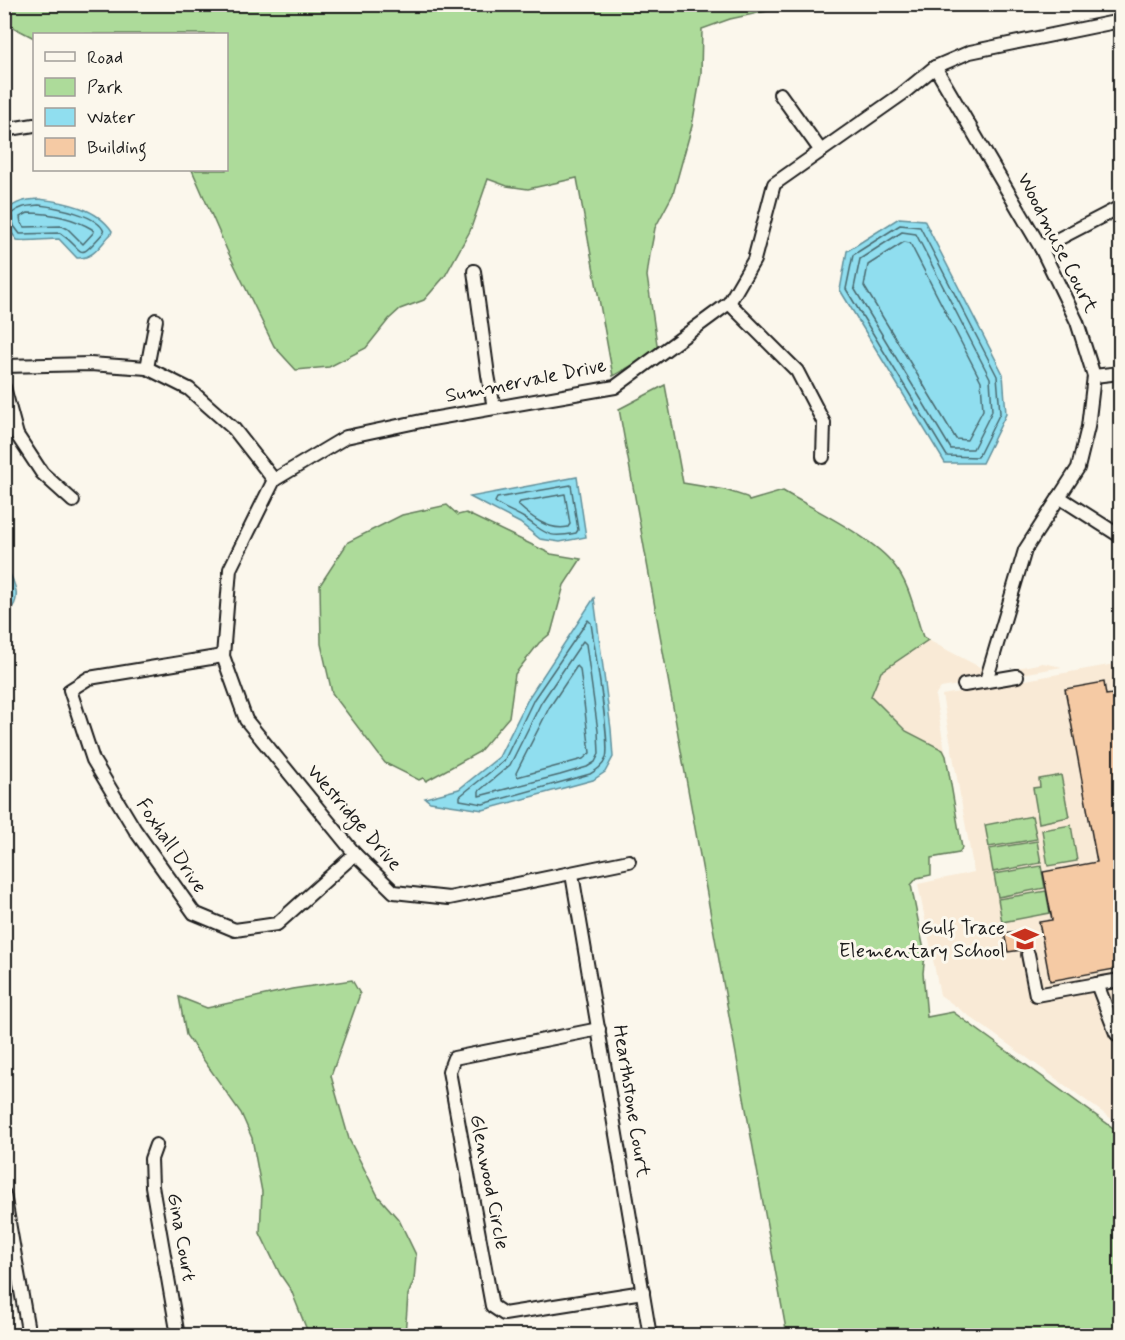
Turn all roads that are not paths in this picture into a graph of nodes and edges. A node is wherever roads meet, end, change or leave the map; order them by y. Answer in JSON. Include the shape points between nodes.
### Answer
{"nodes":[{"id":1,"x":1120,"y":21,"type":"edge"},
{"id":2,"x":935,"y":67,"type":"junction"},
{"id":3,"x":780,"y":94,"type":"dead end"},
{"id":4,"x":33,"y":125,"type":"edge"},
{"id":5,"x":4,"y":130,"type":"edge"},
{"id":6,"x":821,"y":151,"type":"junction"},
{"id":7,"x":1120,"y":207,"type":"edge"},
{"id":8,"x":1041,"y":248,"type":"junction"},
{"id":9,"x":474,"y":271,"type":"dead end"},
{"id":10,"x":729,"y":303,"type":"junction"},
{"id":11,"x":156,"y":320,"type":"dead end"},
{"id":12,"x":4,"y":366,"type":"edge"},
{"id":13,"x":147,"y":368,"type":"junction"},
{"id":14,"x":1120,"y":373,"type":"edge"},
{"id":15,"x":1095,"y":376,"type":"junction"},
{"id":16,"x":4,"y":387,"type":"edge"},
{"id":17,"x":494,"y":408,"type":"junction"},
{"id":18,"x":823,"y":457,"type":"dead end"},
{"id":19,"x":274,"y":480,"type":"junction"},
{"id":20,"x":1059,"y":497,"type":"junction"},
{"id":21,"x":73,"y":501,"type":"dead end"},
{"id":22,"x":1120,"y":536,"type":"edge"},
{"id":23,"x":222,"y":656,"type":"junction"},
{"id":24,"x":1017,"y":676,"type":"dead end"},
{"id":25,"x":986,"y":681,"type":"junction"},
{"id":26,"x":964,"y":685,"type":"dead end"},
{"id":27,"x":355,"y":854,"type":"junction"},
{"id":28,"x":630,"y":861,"type":"dead end"},
{"id":29,"x":572,"y":874,"type":"junction"},
{"id":30,"x":1029,"y":954,"type":"dead end"},
{"id":31,"x":1120,"y":980,"type":"edge"},
{"id":32,"x":1097,"y":984,"type":"junction"},
{"id":33,"x":599,"y":1029,"type":"junction"},
{"id":34,"x":1120,"y":1037,"type":"edge"},
{"id":35,"x":156,"y":1145,"type":"dead end"},
{"id":36,"x":4,"y":1194,"type":"edge"},
{"id":37,"x":9,"y":1246,"type":"edge"},
{"id":38,"x":643,"y":1292,"type":"junction"},
{"id":39,"x":29,"y":1335,"type":"edge"},
{"id":40,"x":178,"y":1335,"type":"edge"},
{"id":41,"x":651,"y":1335,"type":"edge"}],
"edges":[{"from":1,"to":2,"type":"street","name":"Summervale Drive","via":[[970,52]]},
{"from":2,"to":6,"type":"street","name":"Summervale Drive"},
{"from":2,"to":8,"type":"street","name":"Woodmuse Court"},
{"from":3,"to":6,"type":"street"},
{"from":4,"to":5,"type":"street"},
{"from":6,"to":10,"type":"street","name":"Summervale Drive","via":[[774,184],[754,260]]},
{"from":7,"to":8,"type":"street"},
{"from":8,"to":15,"type":"street","name":"Woodmuse Court","via":[[1077,322]]},
{"from":9,"to":17,"type":"street"},
{"from":10,"to":17,"type":"street","name":"Summervale Drive","via":[[615,387]]},
{"from":10,"to":18,"type":"street","via":[[797,371],[824,423]]},
{"from":11,"to":13,"type":"street"},
{"from":12,"to":13,"type":"street","via":[[90,364]]},
{"from":13,"to":19,"type":"street","via":[[189,389],[234,429]]},
{"from":14,"to":15,"type":"street"},
{"from":15,"to":20,"type":"street","name":"Woodmuse Court","via":[[1078,468]]},
{"from":16,"to":21,"type":"street","via":[[17,435],[42,473]]},
{"from":17,"to":19,"type":"street","name":"Summervale Drive","via":[[346,438]]},
{"from":19,"to":23,"type":"street","via":[[230,569]]},
{"from":20,"to":22,"type":"street"},
{"from":20,"to":25,"type":"street","name":"Woodmuse Court","via":[[1025,550]]},
{"from":23,"to":27,"type":"street","name":"Westridge Drive","via":[[246,720]]},
{"from":23,"to":27,"type":"street","name":"Foxhall Drive","via":[[89,678],[70,690],[93,760],[135,831],[194,913],[235,930],[277,924]]},
{"from":24,"to":25,"type":"street"},
{"from":25,"to":26,"type":"street"},
{"from":27,"to":29,"type":"street","name":"Westridge Drive","via":[[394,892],[449,897]]},
{"from":28,"to":29,"type":"street","name":"Westridge Drive"},
{"from":29,"to":33,"type":"street","name":"Hearthstone Court"},
{"from":30,"to":32,"type":"street","via":[[1036,995]]},
{"from":31,"to":32,"type":"street"},
{"from":32,"to":34,"type":"street"},
{"from":33,"to":38,"type":"street","name":"Hearthstone Court"},
{"from":33,"to":38,"type":"street","name":"Glenwood Circle","via":[[454,1058],[449,1071],[492,1306],[504,1314]]},
{"from":35,"to":40,"type":"street","name":"Gina Court","via":[[151,1159],[152,1186]]},
{"from":36,"to":37,"type":"street"},
{"from":37,"to":39,"type":"street"},
{"from":38,"to":41,"type":"street","name":"Hearthstone Court"}]}
